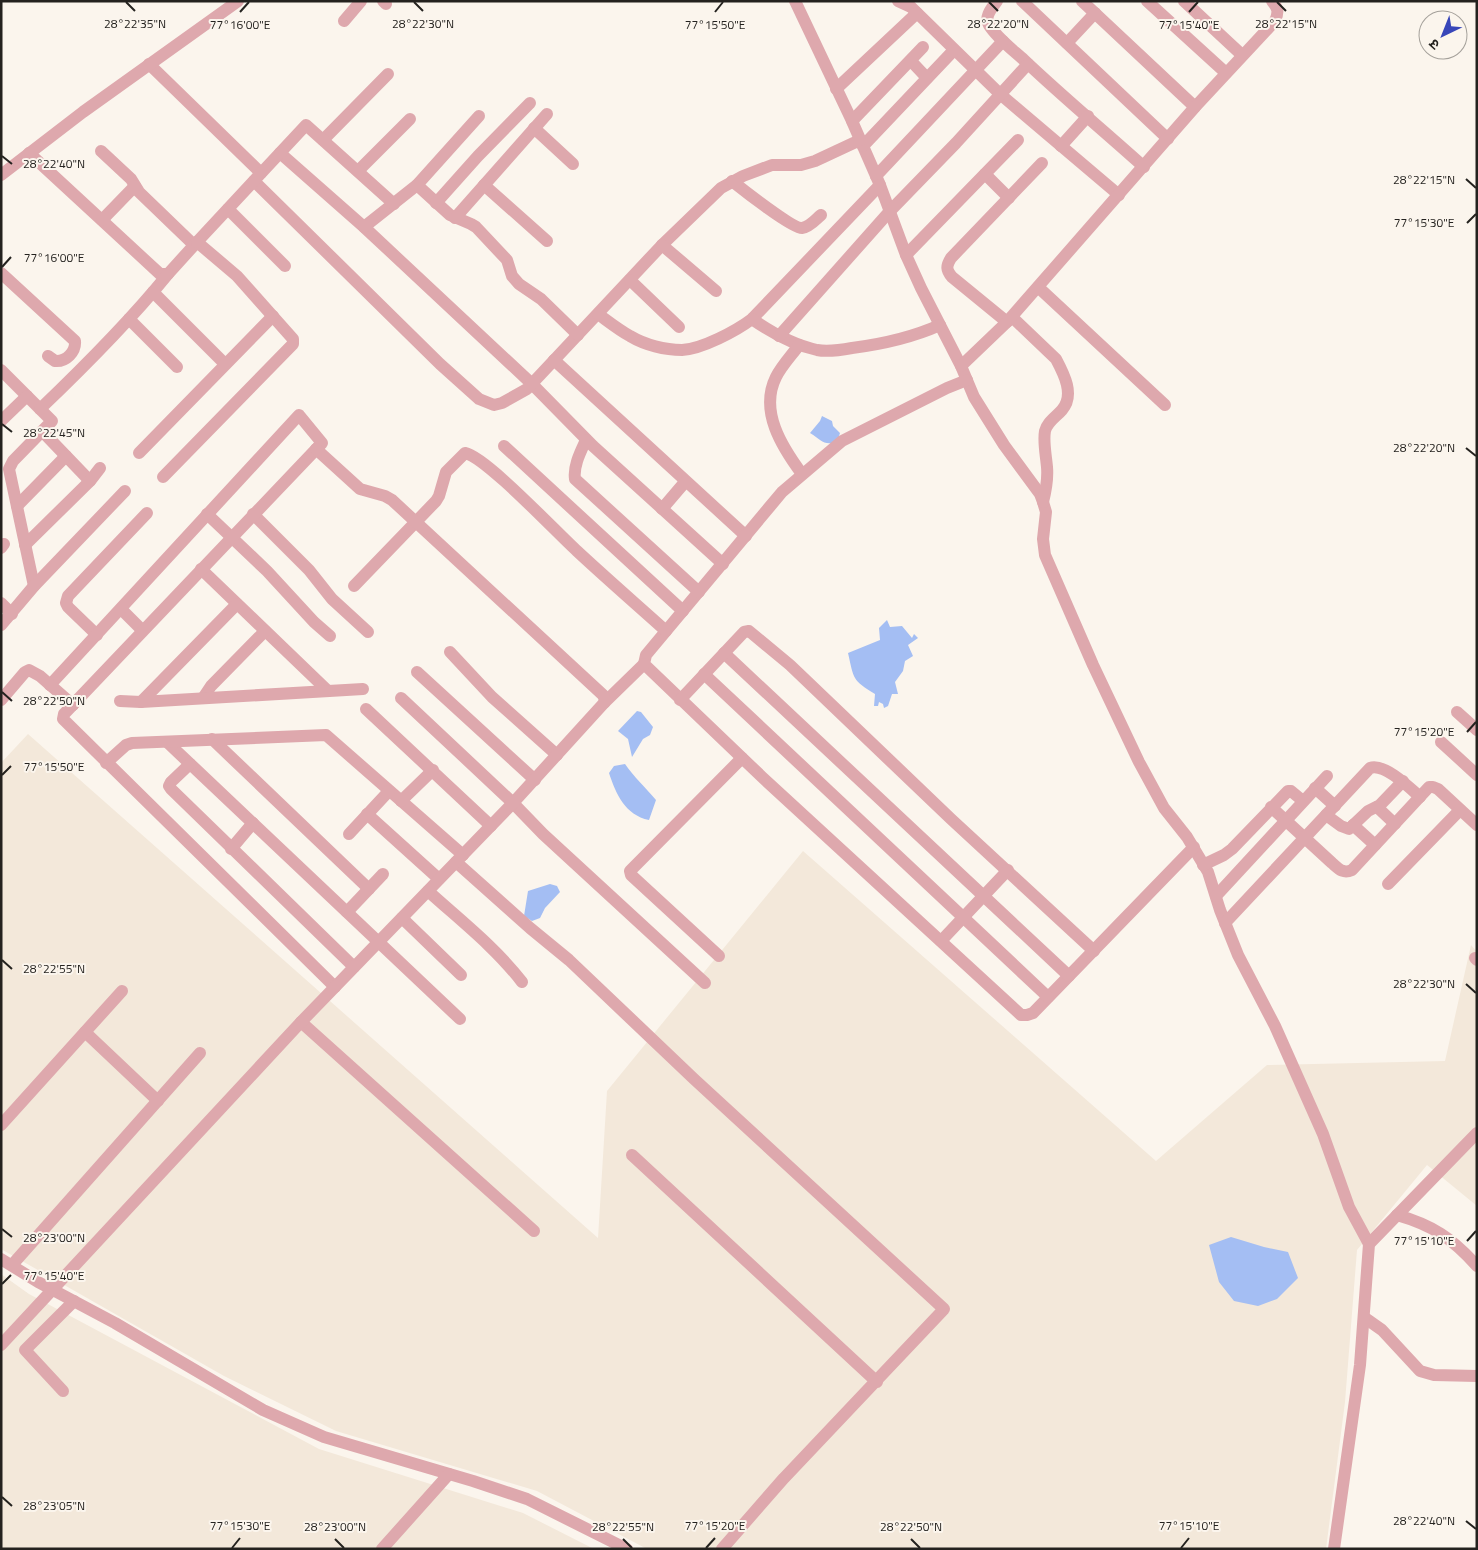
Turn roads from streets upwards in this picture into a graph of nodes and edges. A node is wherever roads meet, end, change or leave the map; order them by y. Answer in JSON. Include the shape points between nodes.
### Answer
{"nodes":[{"id":1,"x":238,"y":1,"type":"edge"},
{"id":2,"x":361,"y":1,"type":"edge"},
{"id":3,"x":795,"y":1,"type":"edge"},
{"id":4,"x":898,"y":1,"type":"edge"},
{"id":5,"x":997,"y":1,"type":"edge"},
{"id":6,"x":1022,"y":1,"type":"edge"},
{"id":7,"x":1082,"y":1,"type":"edge"},
{"id":8,"x":1146,"y":1,"type":"edge"},
{"id":9,"x":1184,"y":1,"type":"edge"},
{"id":10,"x":1272,"y":1,"type":"edge"},
{"id":11,"x":915,"y":7,"type":"edge"},
{"id":12,"x":1095,"y":13,"type":"junction"},
{"id":13,"x":344,"y":22,"type":"dead end"},
{"id":14,"x":1003,"y":41,"type":"junction"},
{"id":15,"x":1067,"y":44,"type":"junction"},
{"id":16,"x":923,"y":47,"type":"dead end"},
{"id":17,"x":954,"y":50,"type":"junction"},
{"id":18,"x":1242,"y":55,"type":"junction"},
{"id":19,"x":911,"y":61,"type":"junction"},
{"id":20,"x":149,"y":64,"type":"junction"},
{"id":21,"x":1028,"y":64,"type":"junction"},
{"id":22,"x":976,"y":71,"type":"junction"},
{"id":23,"x":1226,"y":73,"type":"junction"},
{"id":24,"x":388,"y":74,"type":"dead end"},
{"id":25,"x":927,"y":78,"type":"junction"},
{"id":26,"x":836,"y":89,"type":"junction"},
{"id":27,"x":1000,"y":94,"type":"junction"},
{"id":28,"x":530,"y":103,"type":"dead end"},
{"id":29,"x":1195,"y":107,"type":"junction"},
{"id":30,"x":546,"y":114,"type":"dead end"},
{"id":31,"x":479,"y":116,"type":"dead end"},
{"id":32,"x":1088,"y":116,"type":"junction"},
{"id":33,"x":410,"y":119,"type":"dead end"},
{"id":34,"x":852,"y":121,"type":"junction"},
{"id":35,"x":534,"y":128,"type":"junction"},
{"id":36,"x":323,"y":140,"type":"junction"},
{"id":37,"x":1018,"y":140,"type":"dead end"},
{"id":38,"x":1168,"y":140,"type":"junction"},
{"id":39,"x":862,"y":143,"type":"junction"},
{"id":40,"x":1061,"y":146,"type":"junction"},
{"id":41,"x":101,"y":151,"type":"dead end"},
{"id":42,"x":29,"y":153,"type":"junction"},
{"id":43,"x":280,"y":153,"type":"junction"},
{"id":44,"x":1042,"y":163,"type":"dead end"},
{"id":45,"x":573,"y":164,"type":"dead end"},
{"id":46,"x":1144,"y":167,"type":"junction"},
{"id":47,"x":358,"y":171,"type":"junction"},
{"id":48,"x":986,"y":174,"type":"junction"},
{"id":49,"x":1,"y":175,"type":"edge"},
{"id":50,"x":257,"y":177,"type":"junction"},
{"id":51,"x":878,"y":180,"type":"junction"},
{"id":52,"x":732,"y":181,"type":"junction"},
{"id":53,"x":484,"y":185,"type":"junction"},
{"id":54,"x":135,"y":186,"type":"junction"},
{"id":55,"x":417,"y":186,"type":"junction"},
{"id":56,"x":1119,"y":195,"type":"junction"},
{"id":57,"x":1009,"y":198,"type":"junction"},
{"id":58,"x":436,"y":203,"type":"junction"},
{"id":59,"x":394,"y":204,"type":"junction"},
{"id":60,"x":228,"y":208,"type":"junction"},
{"id":61,"x":890,"y":212,"type":"junction"},
{"id":62,"x":822,"y":215,"type":"dead end"},
{"id":63,"x":455,"y":218,"type":"junction"},
{"id":64,"x":102,"y":220,"type":"junction"},
{"id":65,"x":364,"y":227,"type":"junction"},
{"id":66,"x":547,"y":241,"type":"dead end"},
{"id":67,"x":195,"y":243,"type":"junction"},
{"id":68,"x":662,"y":245,"type":"junction"},
{"id":69,"x":906,"y":255,"type":"junction"},
{"id":70,"x":285,"y":266,"type":"dead end"},
{"id":71,"x":1,"y":273,"type":"edge"},
{"id":72,"x":168,"y":274,"type":"junction"},
{"id":73,"x":630,"y":280,"type":"junction"},
{"id":74,"x":1038,"y":287,"type":"junction"},
{"id":75,"x":716,"y":291,"type":"dead end"},
{"id":76,"x":152,"y":292,"type":"junction"},
{"id":77,"x":598,"y":314,"type":"junction"},
{"id":78,"x":273,"y":316,"type":"junction"},
{"id":79,"x":129,"y":319,"type":"junction"},
{"id":80,"x":752,"y":319,"type":"junction"},
{"id":81,"x":1009,"y":319,"type":"junction"},
{"id":82,"x":940,"y":325,"type":"junction"},
{"id":83,"x":679,"y":327,"type":"dead end"},
{"id":84,"x":578,"y":335,"type":"junction"},
{"id":85,"x":779,"y":336,"type":"junction"},
{"id":86,"x":799,"y":345,"type":"junction"},
{"id":87,"x":48,"y":356,"type":"dead end"},
{"id":88,"x":554,"y":360,"type":"junction"},
{"id":89,"x":225,"y":364,"type":"junction"},
{"id":90,"x":961,"y":366,"type":"junction"},
{"id":91,"x":177,"y":367,"type":"dead end"},
{"id":92,"x":1,"y":370,"type":"edge"},
{"id":93,"x":967,"y":380,"type":"junction"},
{"id":94,"x":532,"y":384,"type":"junction"},
{"id":95,"x":27,"y":396,"type":"junction"},
{"id":96,"x":1166,"y":405,"type":"dead end"},
{"id":97,"x":40,"y":409,"type":"junction"},
{"id":98,"x":2,"y":420,"type":"edge"},
{"id":99,"x":42,"y":431,"type":"junction"},
{"id":100,"x":586,"y":440,"type":"junction"},
{"id":101,"x":504,"y":446,"type":"dead end"},
{"id":102,"x":316,"y":449,"type":"junction"},
{"id":103,"x":139,"y":453,"type":"dead end"},
{"id":104,"x":66,"y":456,"type":"junction"},
{"id":105,"x":100,"y":468,"type":"dead end"},
{"id":106,"x":802,"y":474,"type":"junction"},
{"id":107,"x":163,"y":477,"type":"dead end"},
{"id":108,"x":90,"y":480,"type":"junction"},
{"id":109,"x":685,"y":482,"type":"junction"},
{"id":110,"x":125,"y":491,"type":"dead end"},
{"id":111,"x":1044,"y":502,"type":"junction"},
{"id":112,"x":17,"y":506,"type":"junction"},
{"id":113,"x":662,"y":509,"type":"junction"},
{"id":114,"x":147,"y":513,"type":"dead end"},
{"id":115,"x":207,"y":514,"type":"junction"},
{"id":116,"x":253,"y":514,"type":"junction"},
{"id":117,"x":415,"y":524,"type":"junction"},
{"id":118,"x":746,"y":536,"type":"junction"},
{"id":119,"x":232,"y":537,"type":"junction"},
{"id":120,"x":25,"y":545,"type":"junction"},
{"id":121,"x":723,"y":564,"type":"junction"},
{"id":122,"x":201,"y":569,"type":"junction"},
{"id":123,"x":34,"y":586,"type":"junction"},
{"id":124,"x":354,"y":586,"type":"dead end"},
{"id":125,"x":699,"y":592,"type":"junction"},
{"id":126,"x":1,"y":604,"type":"edge"},
{"id":127,"x":236,"y":604,"type":"junction"},
{"id":128,"x":121,"y":609,"type":"junction"},
{"id":129,"x":682,"y":611,"type":"junction"},
{"id":130,"x":12,"y":614,"type":"junction"},
{"id":131,"x":1,"y":625,"type":"edge"},
{"id":132,"x":142,"y":630,"type":"junction"},
{"id":133,"x":265,"y":631,"type":"junction"},
{"id":134,"x":666,"y":631,"type":"junction"},
{"id":135,"x":368,"y":632,"type":"dead end"},
{"id":136,"x":97,"y":635,"type":"junction"},
{"id":137,"x":330,"y":636,"type":"dead end"},
{"id":138,"x":450,"y":652,"type":"dead end"},
{"id":139,"x":724,"y":653,"type":"junction"},
{"id":140,"x":644,"y":664,"type":"junction"},
{"id":141,"x":417,"y":672,"type":"dead end"},
{"id":142,"x":704,"y":674,"type":"junction"},
{"id":143,"x":50,"y":685,"type":"junction"},
{"id":144,"x":363,"y":689,"type":"dead end"},
{"id":145,"x":328,"y":691,"type":"junction"},
{"id":146,"x":3,"y":694,"type":"edge"},
{"id":147,"x":203,"y":698,"type":"junction"},
{"id":148,"x":401,"y":698,"type":"dead end"},
{"id":149,"x":680,"y":700,"type":"junction"},
{"id":150,"x":120,"y":701,"type":"dead end"},
{"id":151,"x":141,"y":702,"type":"junction"},
{"id":152,"x":604,"y":703,"type":"junction"},
{"id":153,"x":73,"y":705,"type":"junction"},
{"id":154,"x":366,"y":709,"type":"dead end"},
{"id":155,"x":1457,"y":712,"type":"dead end"},
{"id":156,"x":1477,"y":730,"type":"edge"},
{"id":157,"x":212,"y":739,"type":"junction"},
{"id":158,"x":167,"y":742,"type":"junction"},
{"id":159,"x":1441,"y":742,"type":"dead end"},
{"id":160,"x":557,"y":755,"type":"junction"},
{"id":161,"x":742,"y":758,"type":"junction"},
{"id":162,"x":106,"y":763,"type":"junction"},
{"id":163,"x":190,"y":764,"type":"junction"},
{"id":164,"x":433,"y":770,"type":"junction"},
{"id":165,"x":1477,"y":775,"type":"edge"},
{"id":166,"x":1327,"y":776,"type":"dead end"},
{"id":167,"x":535,"y":780,"type":"junction"},
{"id":168,"x":1403,"y":781,"type":"junction"},
{"id":169,"x":1316,"y":788,"type":"junction"},
{"id":170,"x":389,"y":791,"type":"junction"},
{"id":171,"x":1420,"y":797,"type":"junction"},
{"id":172,"x":401,"y":801,"type":"junction"},
{"id":173,"x":1303,"y":801,"type":"junction"},
{"id":174,"x":513,"y":803,"type":"junction"},
{"id":175,"x":1335,"y":806,"type":"junction"},
{"id":176,"x":1271,"y":807,"type":"junction"},
{"id":177,"x":1377,"y":807,"type":"junction"},
{"id":178,"x":1460,"y":810,"type":"junction"},
{"id":179,"x":367,"y":814,"type":"junction"},
{"id":180,"x":1326,"y":815,"type":"junction"},
{"id":181,"x":1286,"y":821,"type":"junction"},
{"id":182,"x":253,"y":823,"type":"junction"},
{"id":183,"x":1395,"y":824,"type":"junction"},
{"id":184,"x":1353,"y":825,"type":"junction"},
{"id":185,"x":1477,"y":825,"type":"edge"},
{"id":186,"x":491,"y":826,"type":"junction"},
{"id":187,"x":349,"y":834,"type":"dead end"},
{"id":188,"x":1305,"y":838,"type":"junction"},
{"id":189,"x":1375,"y":845,"type":"junction"},
{"id":190,"x":1194,"y":848,"type":"junction"},
{"id":191,"x":231,"y":849,"type":"junction"},
{"id":192,"x":459,"y":858,"type":"junction"},
{"id":193,"x":1204,"y":865,"type":"junction"},
{"id":194,"x":1008,"y":870,"type":"junction"},
{"id":195,"x":382,"y":874,"type":"dead end"},
{"id":196,"x":439,"y":879,"type":"junction"},
{"id":197,"x":1388,"y":884,"type":"dead end"},
{"id":198,"x":369,"y":889,"type":"junction"},
{"id":199,"x":428,"y":891,"type":"junction"},
{"id":200,"x":1216,"y":896,"type":"junction"},
{"id":201,"x":984,"y":897,"type":"junction"},
{"id":202,"x":347,"y":912,"type":"junction"},
{"id":203,"x":402,"y":918,"type":"junction"},
{"id":204,"x":964,"y":918,"type":"junction"},
{"id":205,"x":1226,"y":923,"type":"junction"},
{"id":206,"x":941,"y":941,"type":"junction"},
{"id":207,"x":379,"y":942,"type":"junction"},
{"id":208,"x":1094,"y":951,"type":"junction"},
{"id":209,"x":719,"y":956,"type":"dead end"},
{"id":210,"x":354,"y":967,"type":"junction"},
{"id":211,"x":460,"y":975,"type":"dead end"},
{"id":212,"x":1069,"y":976,"type":"junction"},
{"id":213,"x":522,"y":982,"type":"dead end"},
{"id":214,"x":705,"y":983,"type":"dead end"},
{"id":215,"x":335,"y":987,"type":"junction"},
{"id":216,"x":122,"y":991,"type":"dead end"},
{"id":217,"x":1048,"y":997,"type":"junction"},
{"id":218,"x":460,"y":1019,"type":"dead end"},
{"id":219,"x":301,"y":1022,"type":"junction"},
{"id":220,"x":85,"y":1032,"type":"junction"},
{"id":221,"x":200,"y":1053,"type":"dead end"},
{"id":222,"x":158,"y":1101,"type":"junction"},
{"id":223,"x":1,"y":1125,"type":"edge"},
{"id":224,"x":1477,"y":1133,"type":"edge"},
{"id":225,"x":632,"y":1155,"type":"dead end"},
{"id":226,"x":1397,"y":1215,"type":"junction"},
{"id":227,"x":534,"y":1232,"type":"dead end"},
{"id":228,"x":1369,"y":1244,"type":"junction"},
{"id":229,"x":6,"y":1262,"type":"edge"},
{"id":230,"x":1477,"y":1266,"type":"edge"},
{"id":231,"x":53,"y":1289,"type":"junction"},
{"id":232,"x":74,"y":1302,"type":"junction"},
{"id":233,"x":1364,"y":1318,"type":"junction"},
{"id":234,"x":1,"y":1345,"type":"edge"},
{"id":235,"x":1477,"y":1376,"type":"edge"},
{"id":236,"x":877,"y":1382,"type":"junction"},
{"id":237,"x":63,"y":1391,"type":"dead end"},
{"id":238,"x":449,"y":1474,"type":"junction"},
{"id":239,"x":382,"y":1549,"type":"edge"},
{"id":240,"x":627,"y":1549,"type":"edge"},
{"id":241,"x":722,"y":1549,"type":"edge"},
{"id":242,"x":1334,"y":1549,"type":"edge"}],
"edges":[{"from":1,"to":20,"type":"street"},
{"from":2,"to":13,"type":"street"},
{"from":3,"to":26,"type":"street"},
{"from":4,"to":11,"type":"street"},
{"from":5,"to":14,"type":"street","via":[[987,18]]},
{"from":6,"to":15,"type":"street"},
{"from":7,"to":12,"type":"street"},
{"from":8,"to":23,"type":"street"},
{"from":9,"to":18,"type":"street"},
{"from":10,"to":18,"type":"street","via":[[1277,7],[1276,21]]},
{"from":11,"to":17,"type":"street"},
{"from":11,"to":26,"type":"street"},
{"from":12,"to":15,"type":"street"},
{"from":12,"to":29,"type":"street"},
{"from":14,"to":21,"type":"street"},
{"from":14,"to":22,"type":"street"},
{"from":15,"to":38,"type":"street"},
{"from":16,"to":19,"type":"street"},
{"from":17,"to":22,"type":"street"},
{"from":17,"to":25,"type":"street"},
{"from":18,"to":23,"type":"street"},
{"from":19,"to":25,"type":"street"},
{"from":19,"to":34,"type":"street"},
{"from":20,"to":42,"type":"street"},
{"from":20,"to":50,"type":"street"},
{"from":21,"to":27,"type":"street"},
{"from":21,"to":32,"type":"street"},
{"from":22,"to":27,"type":"street"},
{"from":22,"to":51,"type":"street"},
{"from":23,"to":29,"type":"street"},
{"from":24,"to":36,"type":"street"},
{"from":25,"to":39,"type":"street"},
{"from":26,"to":34,"type":"street"},
{"from":27,"to":40,"type":"street"},
{"from":27,"to":61,"type":"street"},
{"from":28,"to":58,"type":"street"},
{"from":29,"to":38,"type":"street"},
{"from":30,"to":35,"type":"street"},
{"from":31,"to":55,"type":"street"},
{"from":32,"to":40,"type":"street"},
{"from":32,"to":46,"type":"street"},
{"from":33,"to":47,"type":"street"},
{"from":34,"to":39,"type":"street"},
{"from":35,"to":45,"type":"street"},
{"from":35,"to":53,"type":"street"},
{"from":36,"to":43,"type":"street","via":[[306,125]]},
{"from":36,"to":47,"type":"street"},
{"from":37,"to":48,"type":"street"},
{"from":38,"to":46,"type":"street"},
{"from":39,"to":51,"type":"street"},
{"from":39,"to":52,"type":"street","via":[[815,161],[772,166]]},
{"from":40,"to":56,"type":"street"},
{"from":41,"to":54,"type":"street"},
{"from":42,"to":49,"type":"street"},
{"from":42,"to":64,"type":"street"},
{"from":43,"to":50,"type":"street"},
{"from":43,"to":65,"type":"street"},
{"from":44,"to":57,"type":"street"},
{"from":46,"to":56,"type":"street"},
{"from":47,"to":59,"type":"street"},
{"from":48,"to":57,"type":"street"},
{"from":48,"to":69,"type":"street"},
{"from":50,"to":60,"type":"street"},
{"from":50,"to":94,"type":"street","via":[[440,364],[479,399],[494,405]]},
{"from":51,"to":61,"type":"street"},
{"from":51,"to":80,"type":"street"},
{"from":52,"to":62,"type":"street","via":[[751,198],[799,228]]},
{"from":52,"to":68,"type":"street","via":[[702,205]]},
{"from":53,"to":63,"type":"street"},
{"from":53,"to":66,"type":"street"},
{"from":54,"to":64,"type":"street"},
{"from":54,"to":67,"type":"street"},
{"from":55,"to":58,"type":"street"},
{"from":55,"to":59,"type":"street"},
{"from":56,"to":74,"type":"street"},
{"from":57,"to":81,"type":"street","via":[[947,265],[952,277],[976,299]]},
{"from":58,"to":63,"type":"street"},
{"from":59,"to":65,"type":"street"},
{"from":60,"to":67,"type":"street"},
{"from":60,"to":70,"type":"street"},
{"from":61,"to":69,"type":"street"},
{"from":61,"to":85,"type":"street"},
{"from":63,"to":84,"type":"street","via":[[476,227],[507,260],[516,281],[541,299]]},
{"from":64,"to":72,"type":"street","via":[[160,274]]},
{"from":65,"to":94,"type":"street"},
{"from":67,"to":72,"type":"street"},
{"from":67,"to":78,"type":"street","via":[[236,276]]},
{"from":68,"to":73,"type":"street"},
{"from":68,"to":75,"type":"street"},
{"from":69,"to":82,"type":"street"},
{"from":71,"to":87,"type":"street","via":[[75,341],[74,349],[64,360],[55,361]]},
{"from":72,"to":76,"type":"street"},
{"from":73,"to":77,"type":"street"},
{"from":73,"to":83,"type":"street"},
{"from":74,"to":81,"type":"street"},
{"from":74,"to":96,"type":"street"},
{"from":76,"to":79,"type":"street"},
{"from":76,"to":89,"type":"street"},
{"from":77,"to":80,"type":"street","via":[[631,337],[649,344],[684,350],[730,333]]},
{"from":77,"to":84,"type":"street"},
{"from":78,"to":89,"type":"street"},
{"from":78,"to":107,"type":"street","via":[[290,334],[293,344]]},
{"from":79,"to":91,"type":"street"},
{"from":79,"to":97,"type":"street"},
{"from":80,"to":85,"type":"street"},
{"from":81,"to":90,"type":"street"},
{"from":81,"to":111,"type":"street","via":[[1056,359],[1069,391],[1063,409],[1046,430]]},
{"from":82,"to":86,"type":"street","via":[[906,339],[874,346],[819,351]]},
{"from":82,"to":90,"type":"street"},
{"from":84,"to":88,"type":"street"},
{"from":85,"to":86,"type":"street"},
{"from":86,"to":106,"type":"street","via":[[773,384],[771,410],[776,433]]},
{"from":88,"to":94,"type":"street"},
{"from":88,"to":109,"type":"street"},
{"from":89,"to":103,"type":"street"},
{"from":90,"to":93,"type":"street"},
{"from":92,"to":95,"type":"street"},
{"from":93,"to":106,"type":"street","via":[[842,441]]},
{"from":93,"to":111,"type":"street","via":[[980,409]]},
{"from":94,"to":100,"type":"street"},
{"from":95,"to":97,"type":"street"},
{"from":95,"to":98,"type":"street"},
{"from":97,"to":99,"type":"street","via":[[52,421]]},
{"from":99,"to":104,"type":"street"},
{"from":99,"to":112,"type":"street","via":[[13,461],[9,470]]},
{"from":100,"to":113,"type":"street"},
{"from":100,"to":125,"type":"street","via":[[580,452],[575,479]]},
{"from":101,"to":129,"type":"street"},
{"from":102,"to":115,"type":"street","via":[[322,443],[299,415]]},
{"from":102,"to":116,"type":"street"},
{"from":102,"to":117,"type":"street","via":[[353,484],[392,500]]},
{"from":104,"to":108,"type":"street"},
{"from":104,"to":112,"type":"street"},
{"from":105,"to":108,"type":"street"},
{"from":106,"to":118,"type":"street","via":[[782,492]]},
{"from":108,"to":120,"type":"street"},
{"from":109,"to":113,"type":"street"},
{"from":109,"to":118,"type":"street"},
{"from":110,"to":123,"type":"street"},
{"from":111,"to":190,"type":"street","via":[[1045,554],[1093,665],[1164,808]]},
{"from":112,"to":120,"type":"street"},
{"from":113,"to":121,"type":"street"},
{"from":114,"to":136,"type":"street","via":[[68,596],[68,607]]},
{"from":115,"to":119,"type":"street"},
{"from":115,"to":128,"type":"street"},
{"from":116,"to":119,"type":"street"},
{"from":116,"to":135,"type":"street","via":[[309,570],[332,599]]},
{"from":117,"to":124,"type":"street"},
{"from":117,"to":134,"type":"street","via":[[439,496],[446,472],[465,453],[470,454]]},
{"from":117,"to":152,"type":"street","via":[[603,695]]},
{"from":118,"to":121,"type":"street"},
{"from":119,"to":122,"type":"street"},
{"from":119,"to":137,"type":"street"},
{"from":120,"to":123,"type":"street"},
{"from":121,"to":125,"type":"street"},
{"from":122,"to":127,"type":"street"},
{"from":122,"to":132,"type":"street"},
{"from":123,"to":130,"type":"street"},
{"from":125,"to":129,"type":"street"},
{"from":126,"to":130,"type":"street"},
{"from":127,"to":133,"type":"street"},
{"from":127,"to":151,"type":"street"},
{"from":128,"to":132,"type":"street"},
{"from":128,"to":136,"type":"street"},
{"from":129,"to":134,"type":"street"},
{"from":130,"to":131,"type":"street"},
{"from":132,"to":153,"type":"street"},
{"from":133,"to":145,"type":"street"},
{"from":133,"to":147,"type":"street"},
{"from":134,"to":140,"type":"street","via":[[646,655]]},
{"from":136,"to":143,"type":"street"},
{"from":138,"to":160,"type":"street","via":[[492,697]]},
{"from":139,"to":142,"type":"street"},
{"from":139,"to":194,"type":"street","via":[[744,632],[753,634]]},
{"from":139,"to":201,"type":"street"},
{"from":140,"to":149,"type":"street"},
{"from":140,"to":152,"type":"street"},
{"from":141,"to":167,"type":"street"},
{"from":142,"to":149,"type":"street"},
{"from":142,"to":204,"type":"street"},
{"from":143,"to":146,"type":"street","via":[[29,670]]},
{"from":143,"to":153,"type":"street"},
{"from":144,"to":145,"type":"street"},
{"from":145,"to":147,"type":"street"},
{"from":147,"to":151,"type":"street"},
{"from":148,"to":174,"type":"street"},
{"from":149,"to":161,"type":"street"},
{"from":150,"to":151,"type":"street"},
{"from":152,"to":160,"type":"street"},
{"from":153,"to":162,"type":"street","via":[[63,719]]},
{"from":154,"to":164,"type":"street"},
{"from":155,"to":156,"type":"street"},
{"from":157,"to":158,"type":"street"},
{"from":157,"to":170,"type":"street","via":[[326,735]]},
{"from":157,"to":198,"type":"street"},
{"from":158,"to":162,"type":"street","via":[[126,745]]},
{"from":158,"to":163,"type":"street"},
{"from":159,"to":165,"type":"street"},
{"from":160,"to":167,"type":"street"},
{"from":161,"to":206,"type":"street"},
{"from":161,"to":209,"type":"street","via":[[630,871]]},
{"from":162,"to":215,"type":"street"},
{"from":163,"to":182,"type":"street"},
{"from":163,"to":191,"type":"street","via":[[169,786]]},
{"from":164,"to":172,"type":"street"},
{"from":164,"to":186,"type":"street"},
{"from":166,"to":169,"type":"street"},
{"from":167,"to":174,"type":"street"},
{"from":168,"to":171,"type":"street"},
{"from":168,"to":175,"type":"street","via":[[1370,768]]},
{"from":168,"to":177,"type":"street"},
{"from":169,"to":173,"type":"street"},
{"from":169,"to":175,"type":"street"},
{"from":170,"to":172,"type":"street"},
{"from":170,"to":179,"type":"street"},
{"from":171,"to":178,"type":"street","via":[[1433,786]]},
{"from":171,"to":183,"type":"street"},
{"from":172,"to":192,"type":"street"},
{"from":173,"to":176,"type":"street","via":[[1288,791]]},
{"from":173,"to":181,"type":"street"},
{"from":174,"to":186,"type":"street"},
{"from":174,"to":214,"type":"street"},
{"from":175,"to":180,"type":"street"},
{"from":176,"to":181,"type":"street"},
{"from":176,"to":193,"type":"street","via":[[1232,849]]},
{"from":177,"to":183,"type":"street"},
{"from":177,"to":184,"type":"street"},
{"from":178,"to":185,"type":"street"},
{"from":178,"to":197,"type":"street"},
{"from":179,"to":187,"type":"street"},
{"from":179,"to":196,"type":"street"},
{"from":180,"to":184,"type":"street","via":[[1346,829]]},
{"from":180,"to":188,"type":"street"},
{"from":181,"to":188,"type":"street"},
{"from":181,"to":200,"type":"street"},
{"from":182,"to":191,"type":"street"},
{"from":182,"to":202,"type":"street"},
{"from":183,"to":189,"type":"street"},
{"from":184,"to":189,"type":"street"},
{"from":186,"to":192,"type":"street"},
{"from":188,"to":189,"type":"street","via":[[1342,872],[1352,870]]},
{"from":188,"to":205,"type":"street"},
{"from":190,"to":193,"type":"street"},
{"from":190,"to":208,"type":"street"},
{"from":191,"to":210,"type":"street"},
{"from":192,"to":196,"type":"street"},
{"from":192,"to":236,"type":"street","via":[[524,923],[569,960],[944,1310]]},
{"from":193,"to":200,"type":"street"},
{"from":194,"to":201,"type":"street"},
{"from":194,"to":208,"type":"street"},
{"from":195,"to":198,"type":"street"},
{"from":196,"to":199,"type":"street"},
{"from":198,"to":202,"type":"street"},
{"from":199,"to":203,"type":"street"},
{"from":199,"to":213,"type":"street","via":[[487,943]]},
{"from":200,"to":205,"type":"street"},
{"from":201,"to":204,"type":"street"},
{"from":201,"to":212,"type":"street"},
{"from":202,"to":207,"type":"street"},
{"from":203,"to":207,"type":"street"},
{"from":203,"to":211,"type":"street"},
{"from":204,"to":206,"type":"street"},
{"from":204,"to":217,"type":"street"},
{"from":205,"to":228,"type":"street","via":[[1238,955],[1279,1034],[1323,1134],[1346,1199]]},
{"from":206,"to":217,"type":"street","via":[[1020,1015],[1032,1013]]},
{"from":207,"to":210,"type":"street"},
{"from":207,"to":218,"type":"street"},
{"from":208,"to":212,"type":"street"},
{"from":210,"to":215,"type":"street"},
{"from":212,"to":217,"type":"street"},
{"from":215,"to":219,"type":"street"},
{"from":216,"to":220,"type":"street"},
{"from":219,"to":227,"type":"street"},
{"from":219,"to":231,"type":"street"},
{"from":220,"to":222,"type":"street"},
{"from":220,"to":223,"type":"street"},
{"from":221,"to":222,"type":"street"},
{"from":222,"to":229,"type":"street"},
{"from":224,"to":226,"type":"street"},
{"from":225,"to":236,"type":"street"},
{"from":226,"to":228,"type":"street"},
{"from":226,"to":230,"type":"street","via":[[1430,1227],[1461,1248]]},
{"from":228,"to":233,"type":"street"},
{"from":229,"to":231,"type":"street"},
{"from":231,"to":232,"type":"street"},
{"from":231,"to":234,"type":"street"},
{"from":232,"to":237,"type":"street","via":[[25,1350]]},
{"from":232,"to":238,"type":"street","via":[[263,1410],[324,1437]]},
{"from":233,"to":235,"type":"street","via":[[1382,1330],[1420,1371],[1434,1375]]},
{"from":233,"to":242,"type":"street"},
{"from":236,"to":241,"type":"street","via":[[784,1478]]},
{"from":238,"to":239,"type":"street"},
{"from":238,"to":240,"type":"street","via":[[527,1499]]}]}
